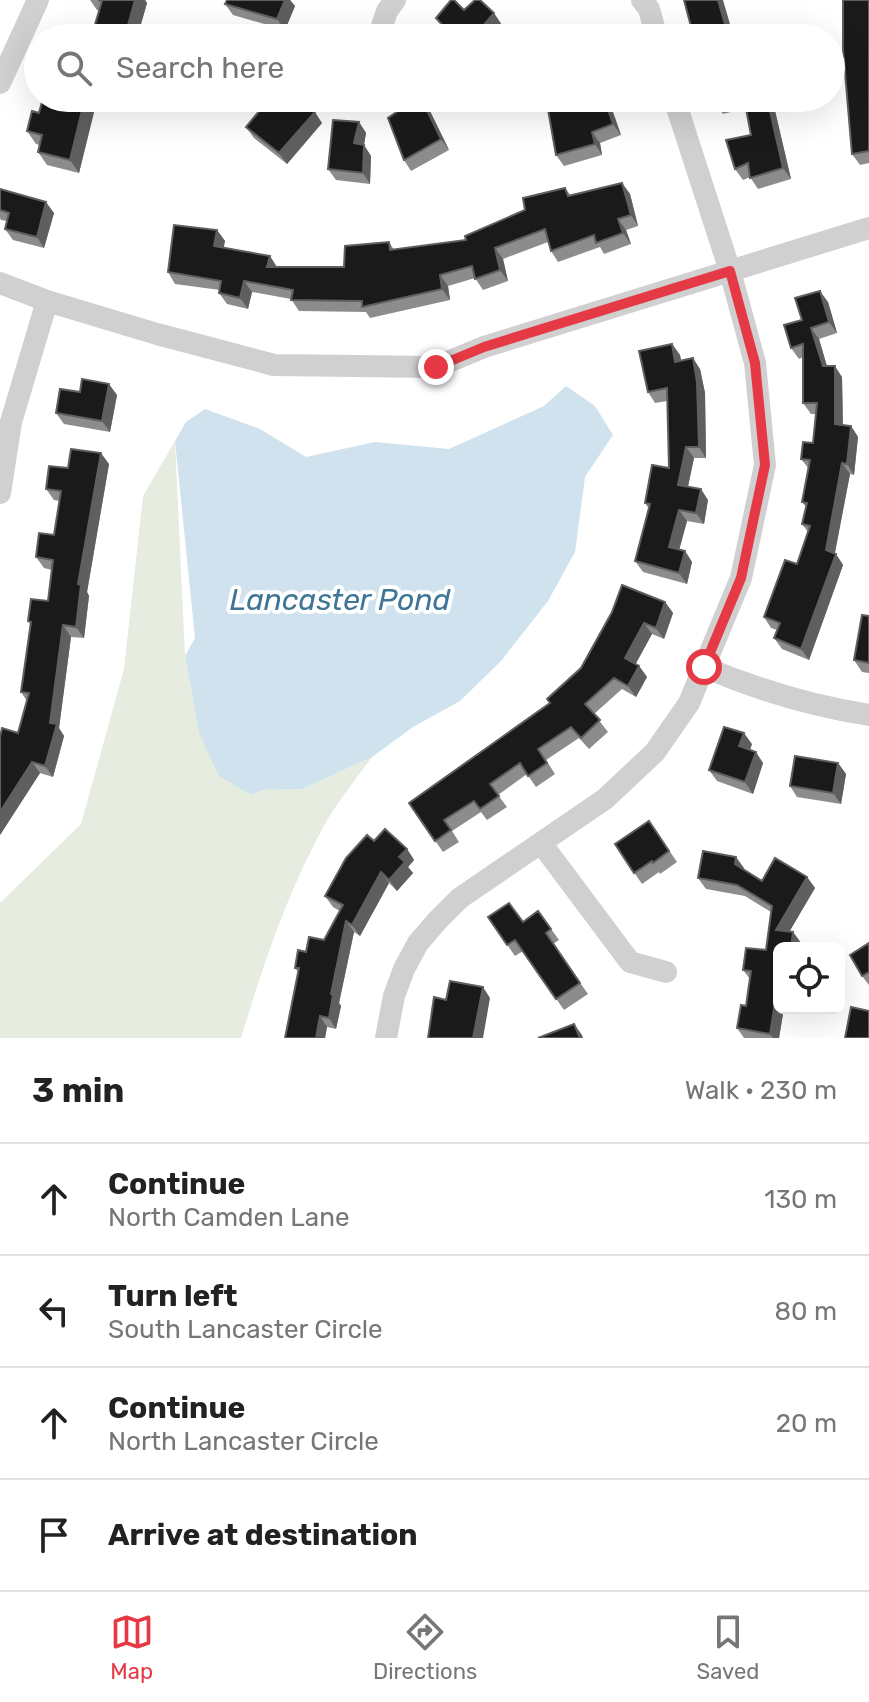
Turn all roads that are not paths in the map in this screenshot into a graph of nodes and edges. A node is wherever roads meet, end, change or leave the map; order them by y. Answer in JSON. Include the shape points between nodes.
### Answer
{"nodes":[{"id":1,"x":38,"y":0,"type":"edge"},
{"id":2,"x":395,"y":0,"type":"edge"},
{"id":3,"x":642,"y":0,"type":"edge"},
{"id":4,"x":27,"y":24,"type":"edge"},
{"id":5,"x":383,"y":24,"type":"edge"},
{"id":6,"x":653,"y":24,"type":"edge"},
{"id":7,"x":24,"y":31,"type":"edge"},
{"id":8,"x":0,"y":83,"type":"edge"},
{"id":9,"x":679,"y":112,"type":"edge"},
{"id":10,"x":869,"y":228,"type":"edge"},
{"id":11,"x":730,"y":271,"type":"junction"},
{"id":12,"x":0,"y":283,"type":"edge"},
{"id":13,"x":47,"y":301,"type":"junction"},
{"id":14,"x":0,"y":493,"type":"edge"},
{"id":15,"x":704,"y":667,"type":"junction"},
{"id":16,"x":869,"y":715,"type":"edge"},
{"id":17,"x":541,"y":843,"type":"junction"},
{"id":18,"x":666,"y":972,"type":"dead end"},
{"id":19,"x":386,"y":1038,"type":"edge"}],
"edges":[{"from":1,"to":4,"type":"street"},
{"from":2,"to":5,"type":"street"},
{"from":3,"to":6,"type":"street"},
{"from":7,"to":8,"type":"street"},
{"from":9,"to":11,"type":"street"},
{"from":10,"to":11,"type":"street"},
{"from":11,"to":13,"type":"street","via":[[484,347],[436,367],[274,365]]},
{"from":11,"to":15,"type":"street","via":[[755,363],[765,465],[741,578]]},
{"from":12,"to":13,"type":"street"},
{"from":13,"to":14,"type":"street","via":[[11,422]]},
{"from":15,"to":16,"type":"street","via":[[817,707]]},
{"from":15,"to":17,"type":"street","via":[[689,703],[655,752],[605,799]]},
{"from":17,"to":18,"type":"street","via":[[630,962]]},
{"from":17,"to":19,"type":"street","via":[[460,898],[418,943],[394,996]]}]}
